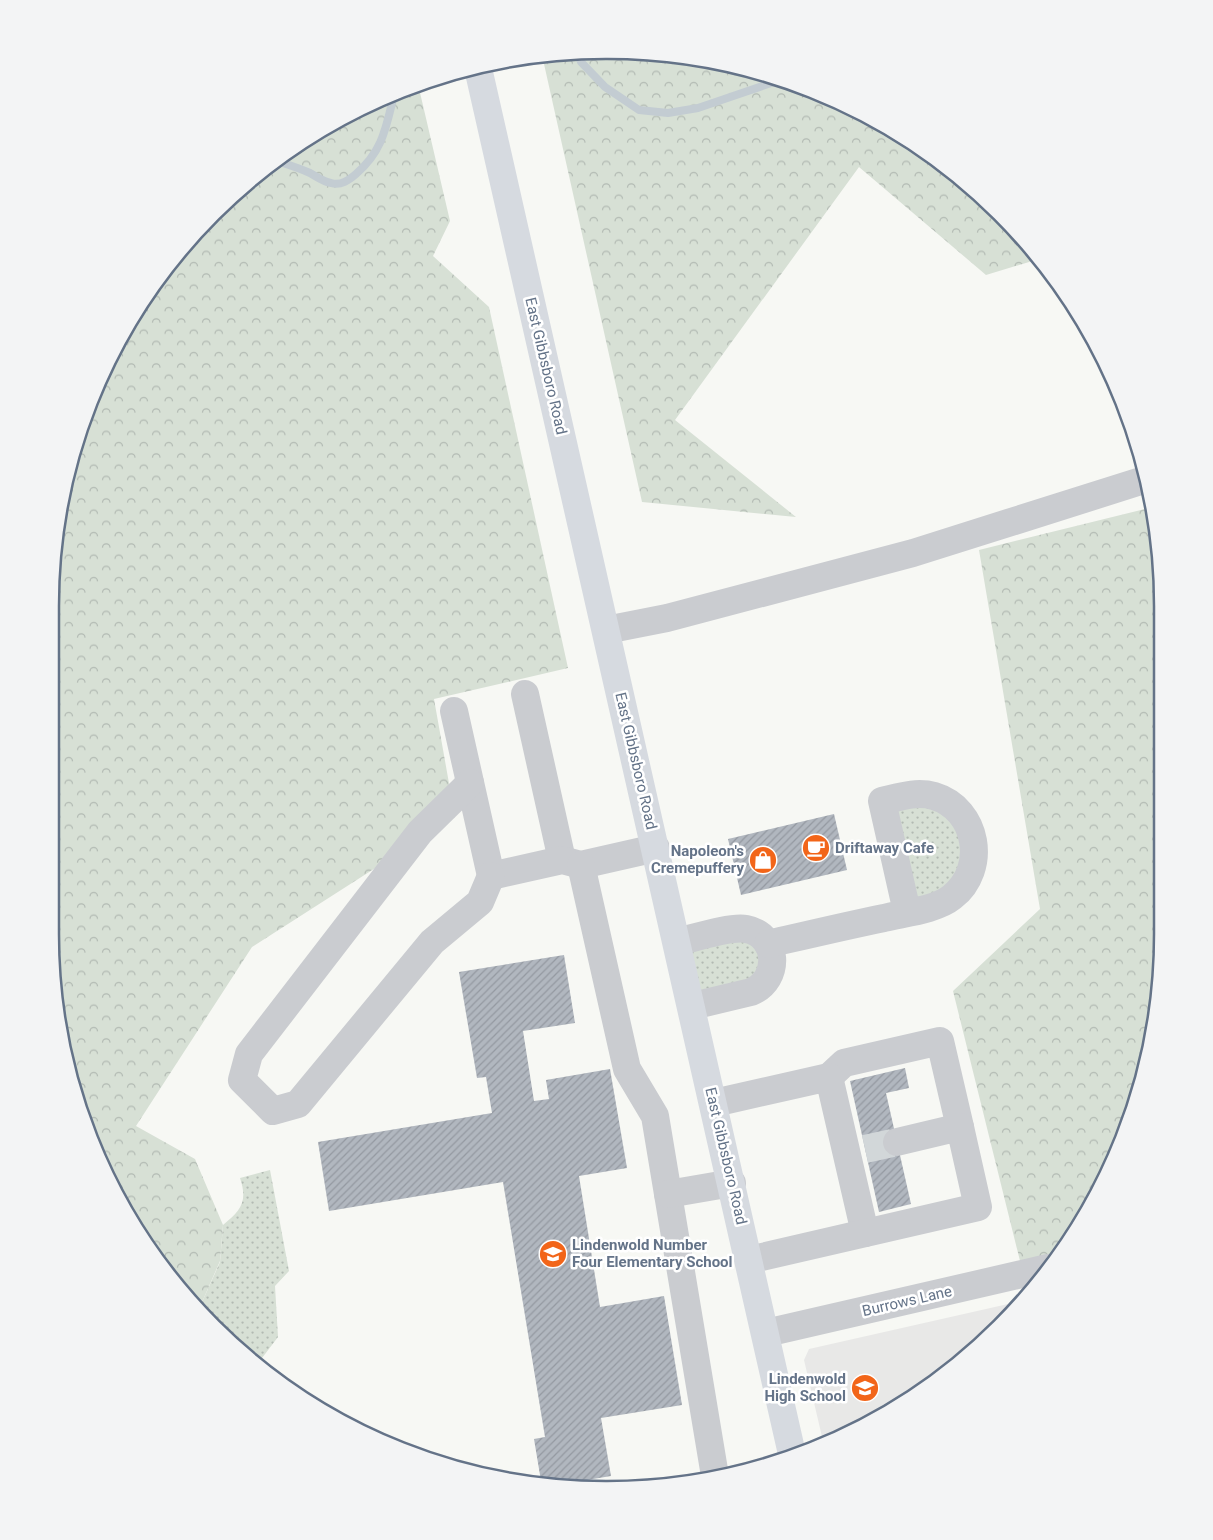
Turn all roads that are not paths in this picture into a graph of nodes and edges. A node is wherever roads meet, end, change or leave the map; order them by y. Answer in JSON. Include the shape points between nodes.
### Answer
{"nodes":[{"id":1,"x":479,"y":74,"type":"edge"},
{"id":2,"x":1140,"y":481,"type":"edge"},
{"id":3,"x":606,"y":630,"type":"junction"},
{"id":4,"x":525,"y":694,"type":"dead end"},
{"id":5,"x":454,"y":711,"type":"dead end"},
{"id":6,"x":470,"y":783,"type":"junction"},
{"id":7,"x":656,"y":848,"type":"junction"},
{"id":8,"x":571,"y":863,"type":"junction"},
{"id":9,"x":492,"y":876,"type":"junction"},
{"id":10,"x":907,"y":912,"type":"dead end"},
{"id":11,"x":677,"y":942,"type":"junction"},
{"id":12,"x":768,"y":944,"type":"junction"},
{"id":13,"x":692,"y":1006,"type":"junction"},
{"id":14,"x":829,"y":1077,"type":"junction"},
{"id":15,"x":714,"y":1103,"type":"junction"},
{"id":16,"x":960,"y":1127,"type":"junction"},
{"id":17,"x":897,"y":1142,"type":"tunnel mouth"},
{"id":18,"x":732,"y":1183,"type":"junction"},
{"id":19,"x":668,"y":1194,"type":"junction"},
{"id":20,"x":865,"y":1233,"type":"junction"},
{"id":21,"x":749,"y":1260,"type":"junction"},
{"id":22,"x":1038,"y":1270,"type":"edge"},
{"id":23,"x":766,"y":1333,"type":"junction"},
{"id":24,"x":791,"y":1449,"type":"edge"},
{"id":25,"x":714,"y":1471,"type":"edge"}],
"edges":[{"from":1,"to":3,"type":"main road","name":"East Gibbsboro Road"},
{"from":2,"to":3,"type":"lane","via":[[913,553],[667,618]]},
{"from":3,"to":7,"type":"main road","name":"East Gibbsboro Road"},
{"from":4,"to":8,"type":"lane"},
{"from":5,"to":6,"type":"lane"},
{"from":6,"to":9,"type":"lane"},
{"from":6,"to":9,"type":"lane","via":[[420,832],[249,1054],[242,1080],[272,1110],[298,1104],[432,942],[480,902]]},
{"from":7,"to":8,"type":"lane"},
{"from":7,"to":11,"type":"main road","name":"East Gibbsboro Road"},
{"from":8,"to":9,"type":"lane"},
{"from":8,"to":19,"type":"lane","via":[[627,1069],[655,1116]]},
{"from":10,"to":12,"type":"lane"},
{"from":11,"to":12,"type":"lane","via":[[743,928],[756,932]]},
{"from":11,"to":13,"type":"main road","name":"East Gibbsboro Road"},
{"from":12,"to":13,"type":"lane","via":[[773,964],[763,985],[751,992]]},
{"from":13,"to":15,"type":"main road","name":"East Gibbsboro Road"},
{"from":14,"to":15,"type":"lane"},
{"from":14,"to":16,"type":"lane","via":[[844,1063],[940,1041]]},
{"from":14,"to":20,"type":"lane","via":[[856,1151]]},
{"from":15,"to":18,"type":"main road","name":"East Gibbsboro Road"},
{"from":16,"to":17,"type":"lane"},
{"from":16,"to":20,"type":"lane","via":[[978,1207]]},
{"from":18,"to":19,"type":"lane"},
{"from":18,"to":21,"type":"main road","name":"East Gibbsboro Road"},
{"from":19,"to":25,"type":"lane"},
{"from":20,"to":21,"type":"lane"},
{"from":21,"to":23,"type":"main road","name":"East Gibbsboro Road"},
{"from":22,"to":23,"type":"lane","name":"Burrows Lane"},
{"from":23,"to":24,"type":"main road","name":"East Gibbsboro Road"}]}
